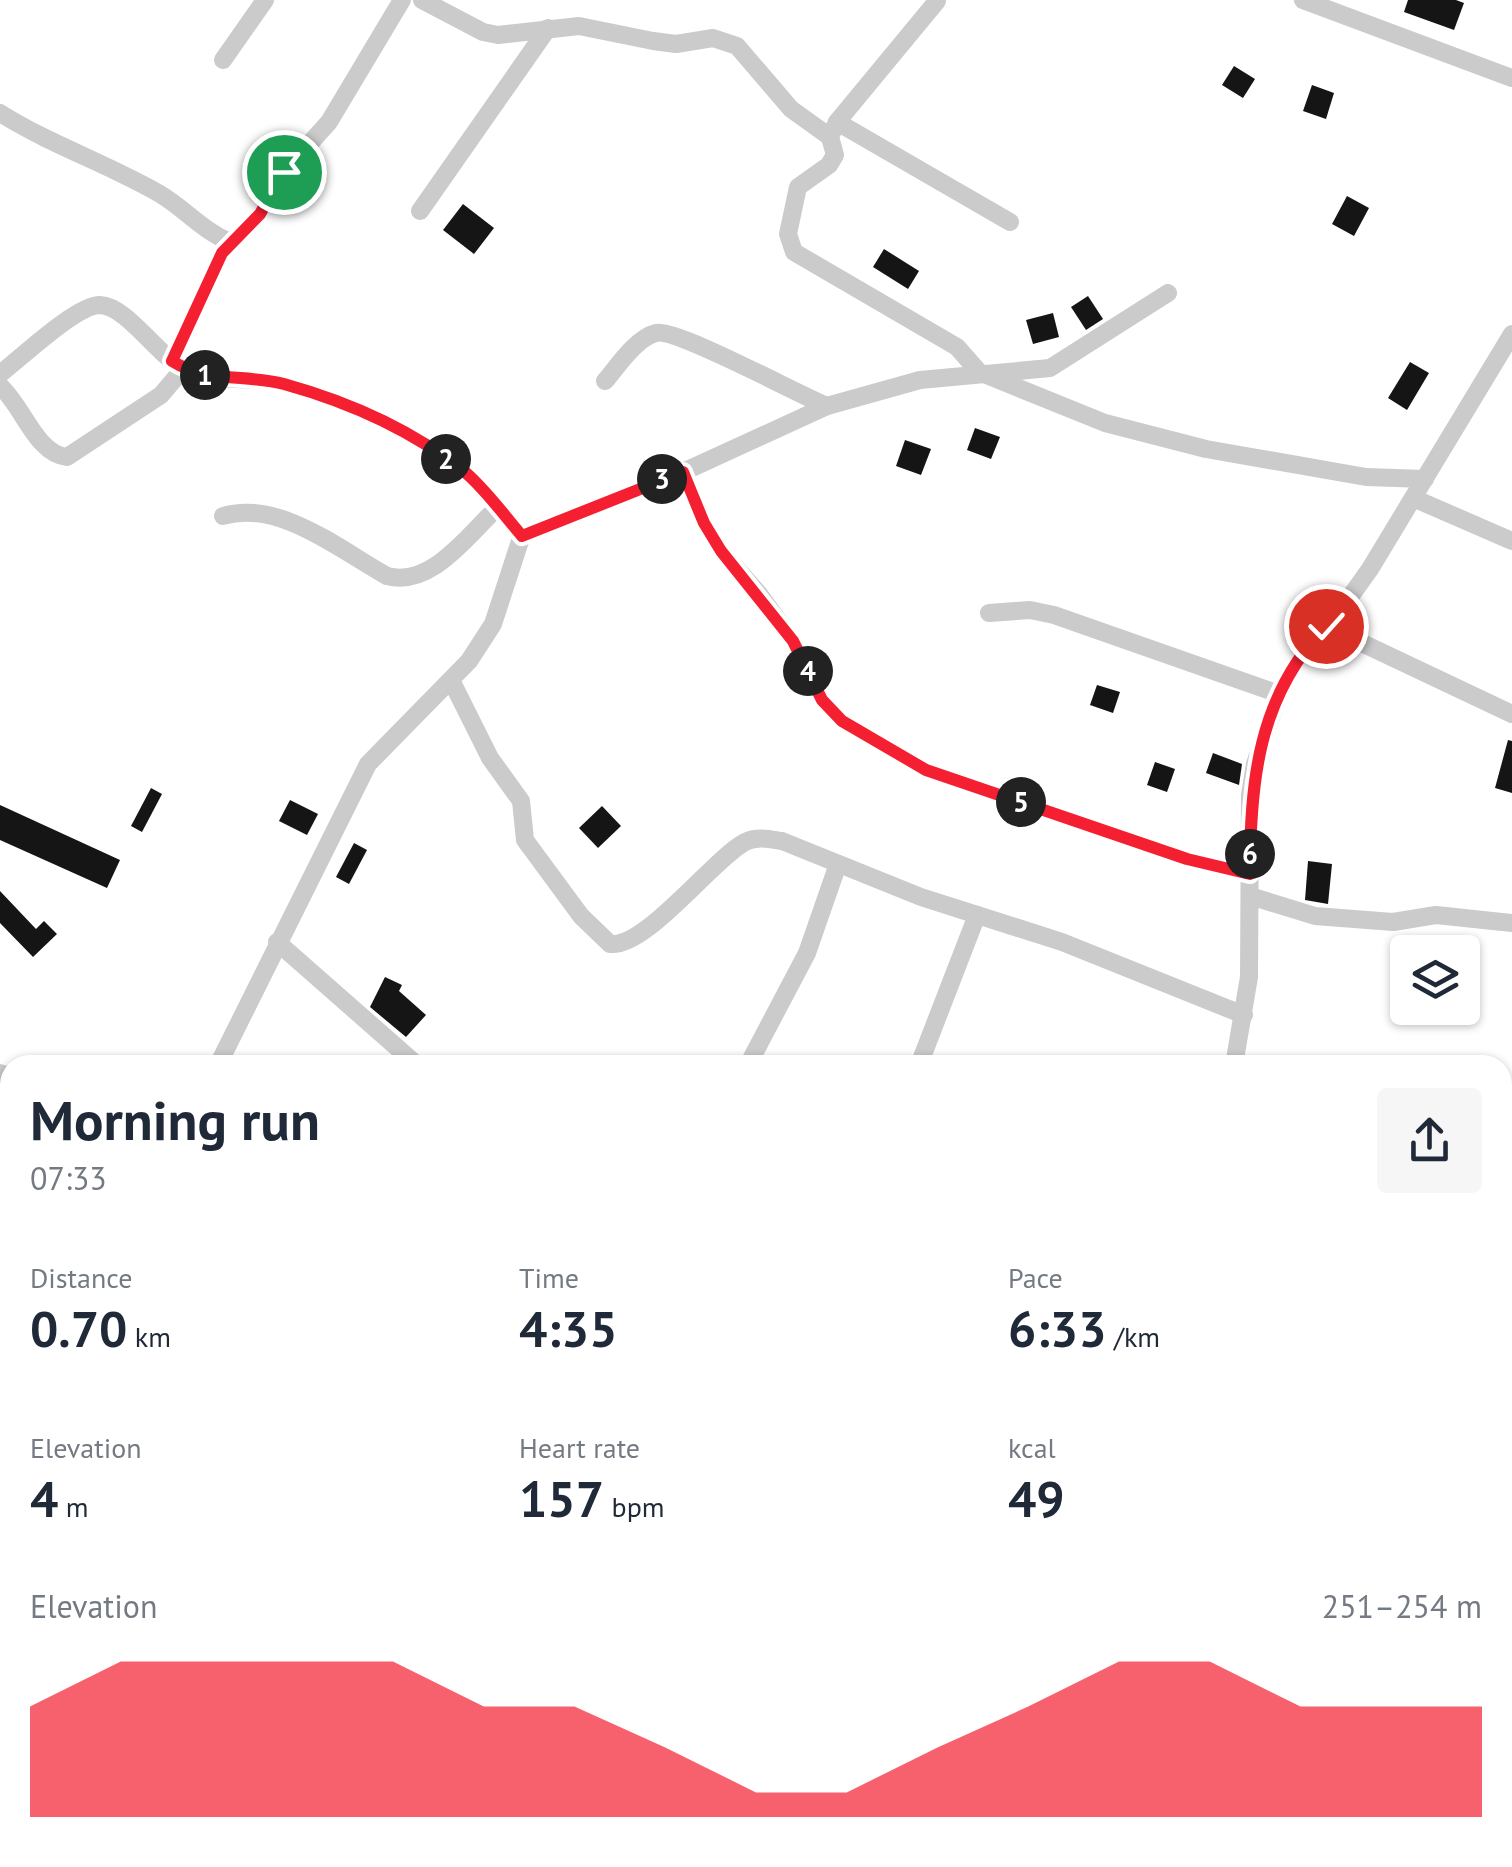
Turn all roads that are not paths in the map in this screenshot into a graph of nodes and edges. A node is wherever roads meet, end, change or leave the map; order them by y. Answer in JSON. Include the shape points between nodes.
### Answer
{"nodes":[{"id":1,"x":265,"y":0,"type":"edge"},
{"id":2,"x":402,"y":0,"type":"edge"},
{"id":3,"x":422,"y":0,"type":"edge"},
{"id":4,"x":1303,"y":0,"type":"edge"},
{"id":5,"x":937,"y":1,"type":"edge"},
{"id":6,"x":548,"y":28,"type":"junction"},
{"id":7,"x":223,"y":60,"type":"dead end"},
{"id":8,"x":1512,"y":78,"type":"edge"},
{"id":9,"x":0,"y":113,"type":"edge"},
{"id":10,"x":833,"y":130,"type":"junction"},
{"id":11,"x":420,"y":210,"type":"dead end"},
{"id":12,"x":1010,"y":222,"type":"dead end"},
{"id":13,"x":230,"y":242,"type":"junction"},
{"id":14,"x":1168,"y":292,"type":"dead end"},
{"id":15,"x":1512,"y":334,"type":"edge"},
{"id":16,"x":177,"y":365,"type":"junction"},
{"id":17,"x":979,"y":372,"type":"junction"},
{"id":18,"x":0,"y":374,"type":"edge"},
{"id":19,"x":605,"y":380,"type":"dead end"},
{"id":20,"x":0,"y":386,"type":"edge"},
{"id":21,"x":827,"y":406,"type":"junction"},
{"id":22,"x":683,"y":472,"type":"junction"},
{"id":23,"x":1425,"y":479,"type":"junction"},
{"id":24,"x":1414,"y":498,"type":"junction"},
{"id":25,"x":498,"y":508,"type":"junction"},
{"id":26,"x":223,"y":516,"type":"dead end"},
{"id":27,"x":522,"y":536,"type":"junction"},
{"id":28,"x":1512,"y":542,"type":"edge"},
{"id":29,"x":989,"y":613,"type":"dead end"},
{"id":30,"x":1326,"y":626,"type":"junction"},
{"id":31,"x":452,"y":682,"type":"junction"},
{"id":32,"x":1280,"y":694,"type":"junction"},
{"id":33,"x":1512,"y":714,"type":"edge"},
{"id":34,"x":838,"y":864,"type":"junction"},
{"id":35,"x":1250,"y":874,"type":"junction"},
{"id":36,"x":1250,"y":896,"type":"junction"},
{"id":37,"x":977,"y":915,"type":"junction"},
{"id":38,"x":1512,"y":922,"type":"edge"},
{"id":39,"x":277,"y":942,"type":"junction"},
{"id":40,"x":1244,"y":1014,"type":"junction"},
{"id":41,"x":223,"y":1055,"type":"edge"},
{"id":42,"x":406,"y":1055,"type":"edge"},
{"id":43,"x":753,"y":1055,"type":"edge"},
{"id":44,"x":922,"y":1055,"type":"edge"},
{"id":45,"x":1236,"y":1055,"type":"edge"}],
"edges":[{"from":1,"to":7,"type":"street"},
{"from":2,"to":13,"type":"street","via":[[330,122],[284,172],[260,214]]},
{"from":3,"to":6,"type":"street","via":[[484,32]]},
{"from":4,"to":8,"type":"street"},
{"from":5,"to":10,"type":"street"},
{"from":6,"to":10,"type":"street","via":[[579,26],[676,44],[726,39],[791,109]]},
{"from":6,"to":11,"type":"street"},
{"from":9,"to":13,"type":"street","via":[[159,194]]},
{"from":10,"to":12,"type":"street"},
{"from":10,"to":17,"type":"street","via":[[829,165],[798,187],[790,210],[794,252],[958,348]]},
{"from":13,"to":16,"type":"street"},
{"from":14,"to":17,"type":"street","via":[[1050,368]]},
{"from":15,"to":23,"type":"street"},
{"from":16,"to":18,"type":"street","via":[[114,309],[99,305],[82,310]]},
{"from":16,"to":20,"type":"street","via":[[161,396],[67,457],[45,448],[17,400]]},
{"from":16,"to":25,"type":"street","via":[[200,375],[280,383],[349,406],[416,438],[468,474]]},
{"from":17,"to":21,"type":"street","via":[[920,380]]},
{"from":17,"to":23,"type":"street","via":[[1160,439],[1366,477]]},
{"from":19,"to":21,"type":"street","via":[[646,336],[660,331]]},
{"from":21,"to":22,"type":"street"},
{"from":22,"to":27,"type":"street"},
{"from":22,"to":35,"type":"street","via":[[721,551],[771,610],[822,700],[842,721],[926,770]]},
{"from":23,"to":24,"type":"street"},
{"from":24,"to":28,"type":"street"},
{"from":24,"to":30,"type":"street"},
{"from":25,"to":26,"type":"street","via":[[441,560],[406,581],[272,514],[245,510]]},
{"from":25,"to":27,"type":"street"},
{"from":27,"to":31,"type":"street","via":[[493,624]]},
{"from":29,"to":32,"type":"street","via":[[1054,614]]},
{"from":30,"to":32,"type":"street","via":[[1303,650]]},
{"from":30,"to":33,"type":"street"},
{"from":31,"to":34,"type":"street","via":[[490,758],[521,801],[525,840],[605,942],[618,945],[682,900],[743,843],[761,837],[782,841]]},
{"from":31,"to":39,"type":"street","via":[[368,764]]},
{"from":32,"to":35,"type":"street","via":[[1255,764]]},
{"from":34,"to":37,"type":"street"},
{"from":34,"to":43,"type":"street","via":[[806,953]]},
{"from":35,"to":36,"type":"street"},
{"from":36,"to":38,"type":"street","via":[[1315,916]]},
{"from":36,"to":40,"type":"street"},
{"from":37,"to":40,"type":"street"},
{"from":37,"to":44,"type":"street"},
{"from":39,"to":41,"type":"street"},
{"from":39,"to":42,"type":"street"},
{"from":40,"to":45,"type":"street"}]}
